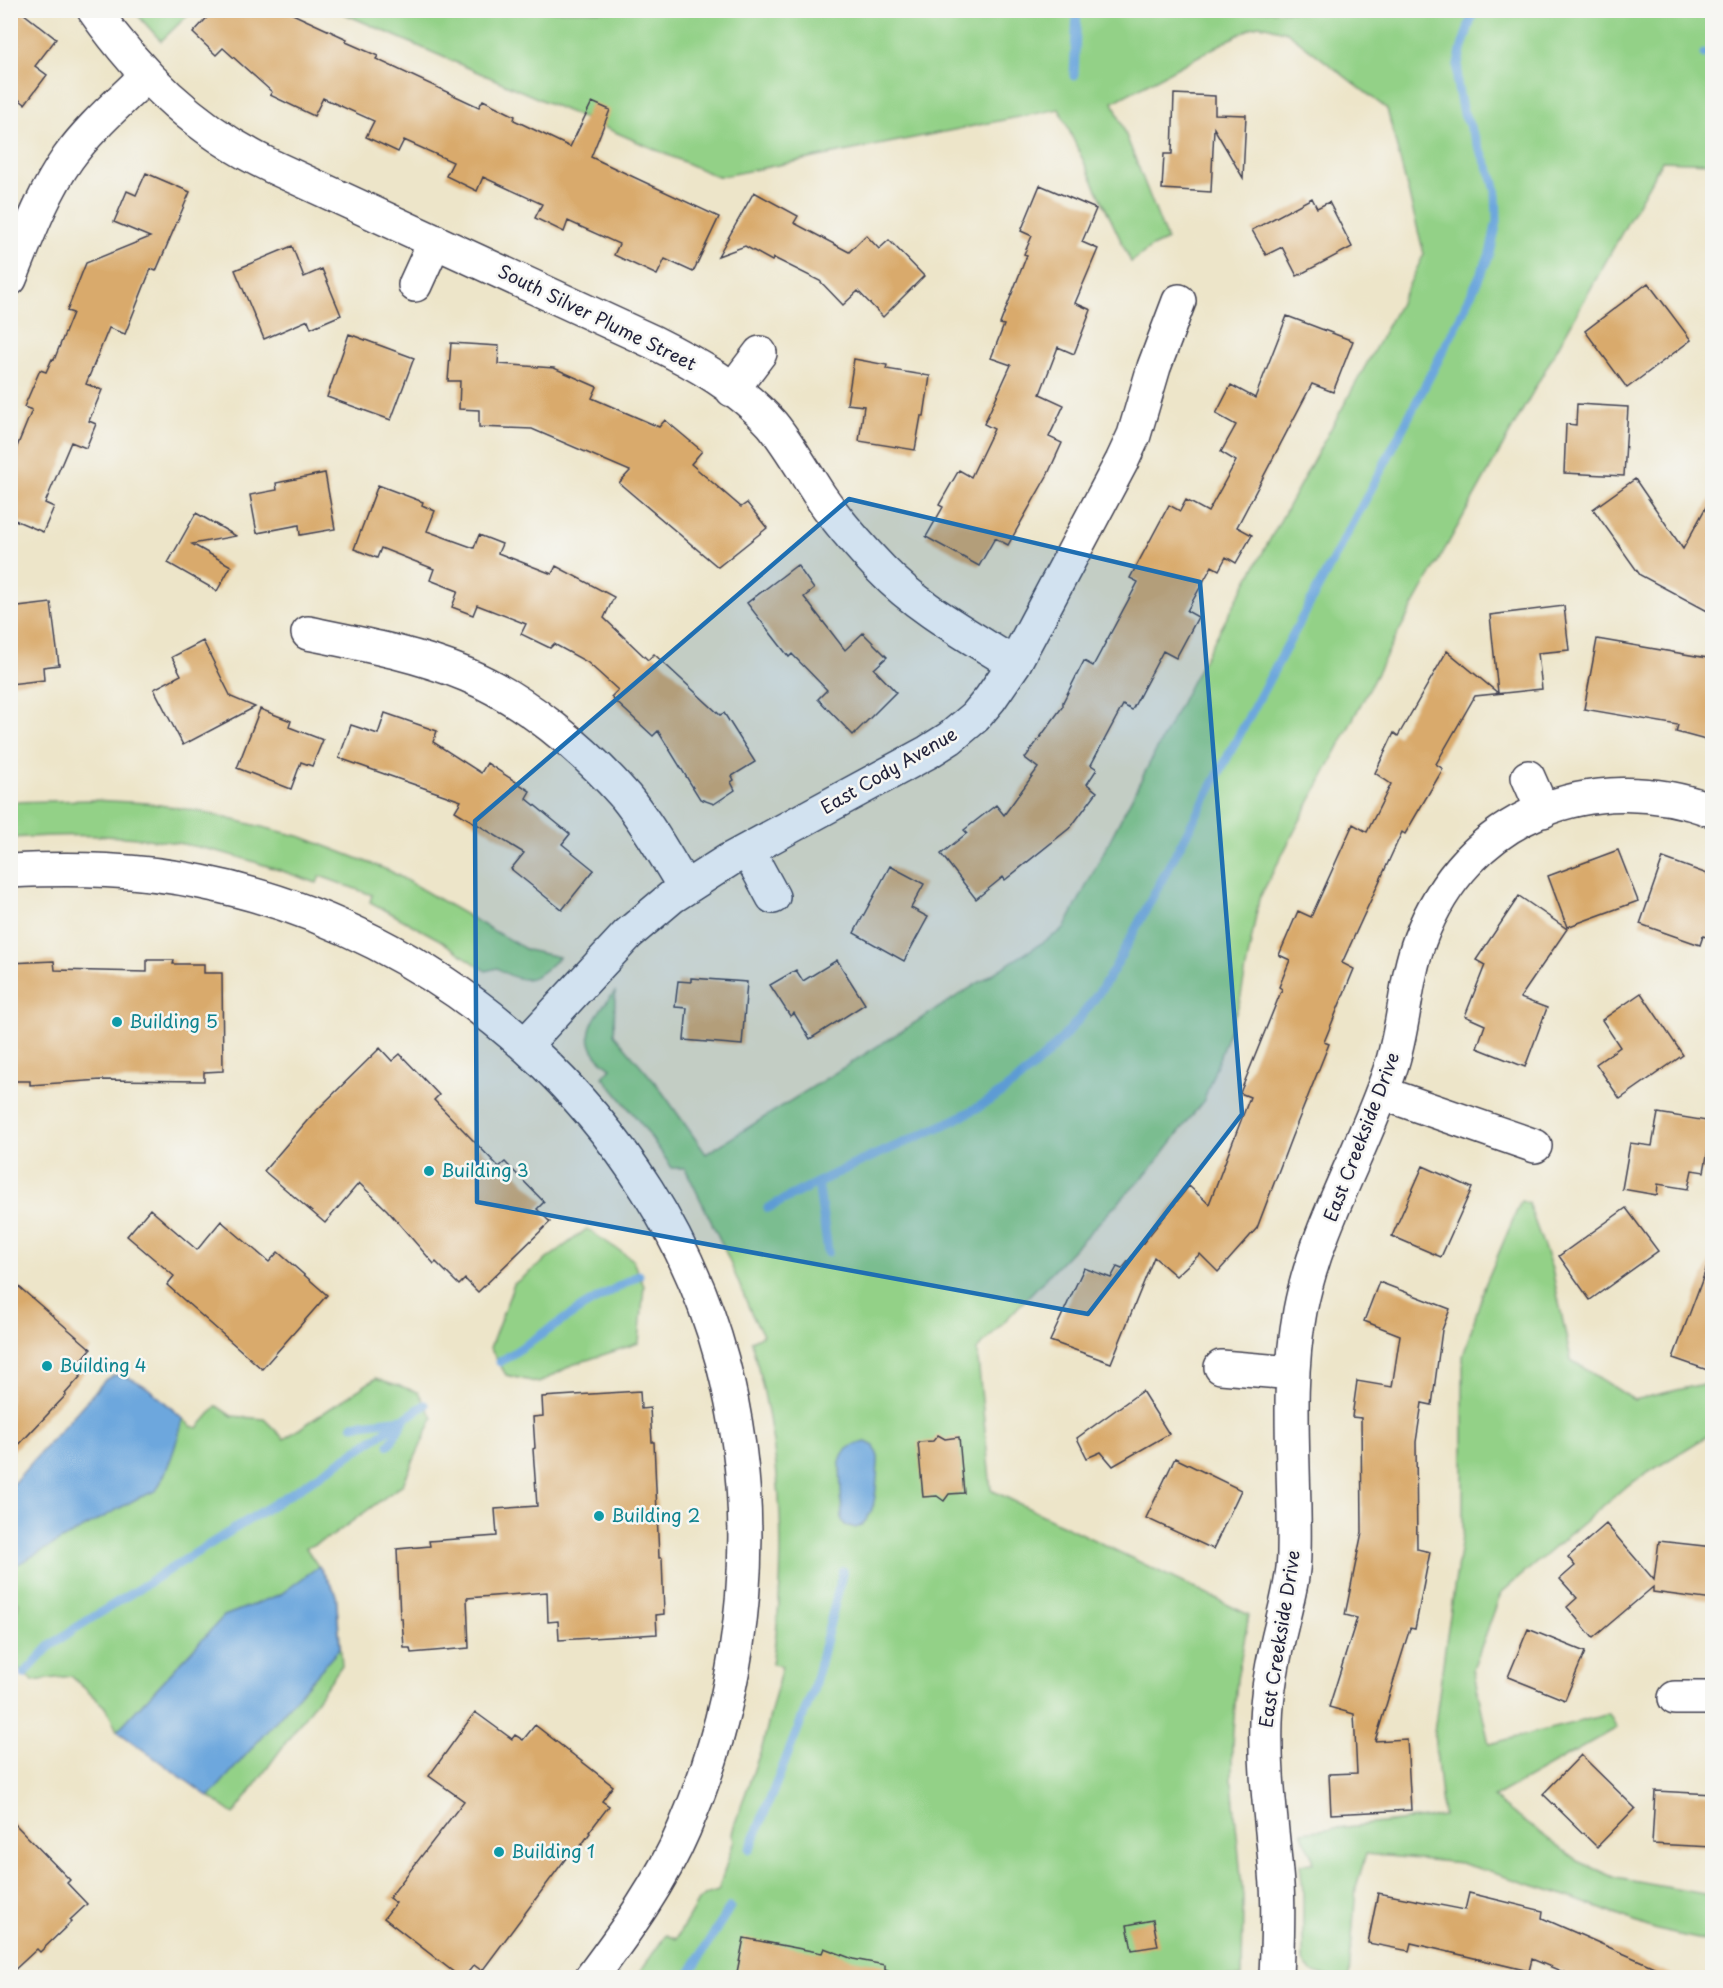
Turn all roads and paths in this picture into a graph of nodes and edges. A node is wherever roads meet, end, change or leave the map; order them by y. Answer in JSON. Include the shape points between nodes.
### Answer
{"nodes":[{"id":1,"x":94,"y":10,"type":"edge"},
{"id":2,"x":147,"y":75,"type":"junction"},
{"id":3,"x":435,"y":241,"type":"junction"},
{"id":4,"x":10,"y":279,"type":"edge"},
{"id":5,"x":415,"y":285,"type":"dead end"},
{"id":6,"x":1179,"y":301,"type":"dead end"},
{"id":7,"x":760,"y":353,"type":"dead end"},
{"id":8,"x":732,"y":390,"type":"junction"},
{"id":9,"x":308,"y":633,"type":"dead end"},
{"id":10,"x":1014,"y":664,"type":"junction"},
{"id":11,"x":1528,"y":777,"type":"dead end"},
{"id":12,"x":1713,"y":810,"type":"edge"},
{"id":13,"x":1543,"y":811,"type":"junction"},
{"id":14,"x":748,"y":851,"type":"junction"},
{"id":15,"x":10,"y":871,"type":"edge"},
{"id":16,"x":685,"y":888,"type":"junction"},
{"id":17,"x":773,"y":897,"type":"dead end"},
{"id":18,"x":525,"y":1045,"type":"junction"},
{"id":19,"x":1382,"y":1093,"type":"junction"},
{"id":20,"x":1535,"y":1146,"type":"dead end"},
{"id":21,"x":1221,"y":1367,"type":"dead end"},
{"id":22,"x":1293,"y":1372,"type":"junction"},
{"id":23,"x":1675,"y":1698,"type":"dead end"},
{"id":24,"x":1713,"y":1698,"type":"edge"},
{"id":25,"x":591,"y":1977,"type":"edge"},
{"id":26,"x":1276,"y":1977,"type":"edge"}],
"edges":[{"from":1,"to":2,"type":"street","name":"South Silver Plume Street"},
{"from":2,"to":3,"type":"street","name":"South Silver Plume Street","via":[[203,125],[231,144]]},
{"from":2,"to":4,"type":"street","via":[[85,136],[64,164]]},
{"from":3,"to":5,"type":"street"},
{"from":3,"to":8,"type":"street","name":"South Silver Plume Street","via":[[681,356]]},
{"from":6,"to":10,"type":"street","name":"East Cody Avenue","via":[[1134,435]]},
{"from":7,"to":8,"type":"street"},
{"from":8,"to":10,"type":"street","name":"South Silver Plume Street","via":[[772,425],[831,512],[889,578]]},
{"from":9,"to":16,"type":"street","via":[[385,649],[448,668],[489,686],[535,715],[570,742],[625,796]]},
{"from":10,"to":14,"type":"street","name":"East Cody Avenue","via":[[975,717],[939,746]]},
{"from":11,"to":13,"type":"street"},
{"from":12,"to":13,"type":"street","name":"East Creekside Drive","via":[[1668,797],[1624,794],[1577,799]]},
{"from":13,"to":19,"type":"street","name":"East Creekside Drive","via":[[1503,830],[1480,848],[1437,903],[1417,949],[1399,1042]]},
{"from":14,"to":16,"type":"street","name":"East Cody Avenue"},
{"from":14,"to":17,"type":"street"},
{"from":15,"to":18,"type":"street","via":[[76,868],[148,873],[217,885],[283,903],[331,921],[401,956],[478,1006]]},
{"from":16,"to":18,"type":"street","name":"East Cody Avenue","via":[[628,934]]},
{"from":18,"to":25,"type":"street","via":[[572,1091],[617,1146],[656,1206],[686,1263],[705,1308],[728,1386],[744,1507],[740,1628],[712,1756],[684,1830],[664,1869]]},
{"from":19,"to":20,"type":"street"},
{"from":19,"to":22,"type":"street","name":"East Creekside Drive","via":[[1317,1251],[1301,1308]]},
{"from":21,"to":22,"type":"street"},
{"from":22,"to":26,"type":"street","name":"East Creekside Drive","via":[[1294,1559],[1272,1666],[1266,1728],[1266,1780],[1278,1889]]},
{"from":23,"to":24,"type":"street"}]}
